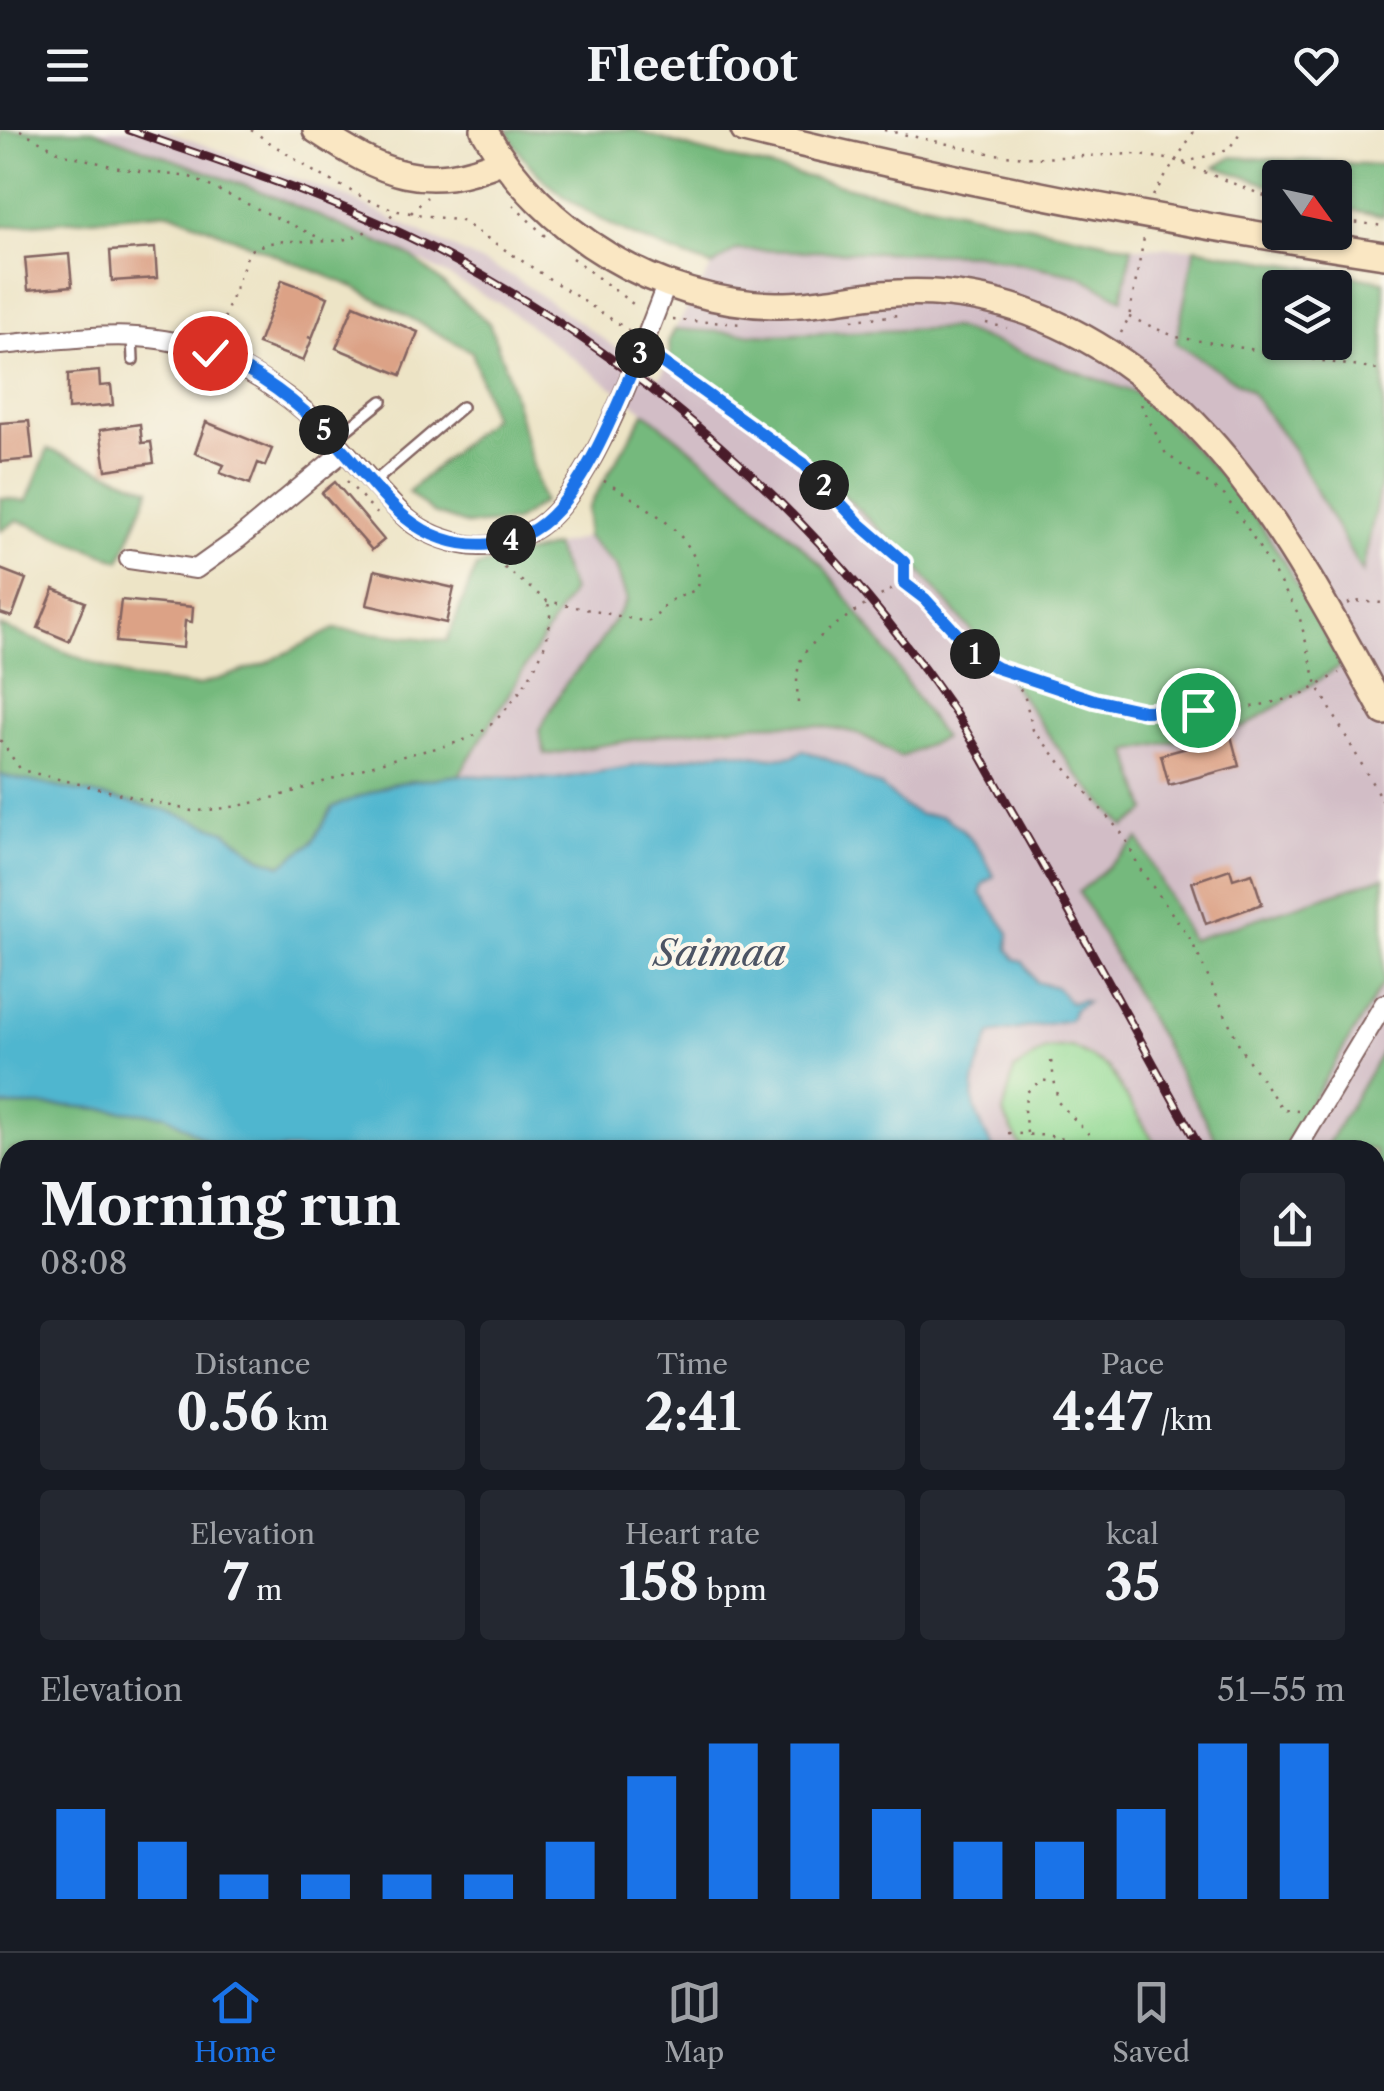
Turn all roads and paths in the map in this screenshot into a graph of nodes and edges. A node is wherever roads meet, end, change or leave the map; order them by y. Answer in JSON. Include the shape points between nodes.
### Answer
{"nodes":[{"id":1,"x":20,"y":130,"type":"edge"},
{"id":2,"x":251,"y":130,"type":"edge"},
{"id":3,"x":316,"y":130,"type":"edge"},
{"id":4,"x":484,"y":130,"type":"edge"},
{"id":5,"x":744,"y":130,"type":"edge"},
{"id":6,"x":884,"y":130,"type":"edge"},
{"id":7,"x":1194,"y":130,"type":"edge"},
{"id":8,"x":1242,"y":130,"type":"edge"},
{"id":9,"x":503,"y":160,"type":"junction"},
{"id":10,"x":1174,"y":160,"type":"junction"},
{"id":11,"x":1182,"y":164,"type":"junction"},
{"id":12,"x":1262,"y":195,"type":"edge"},
{"id":13,"x":1151,"y":201,"type":"dead end"},
{"id":14,"x":398,"y":211,"type":"junction"},
{"id":15,"x":1352,"y":222,"type":"edge"},
{"id":16,"x":1384,"y":226,"type":"edge"},
{"id":17,"x":1144,"y":238,"type":"dead end"},
{"id":18,"x":324,"y":240,"type":"junction"},
{"id":19,"x":1384,"y":254,"type":"edge"},
{"id":20,"x":667,"y":283,"type":"junction"},
{"id":21,"x":1129,"y":317,"type":"junction"},
{"id":22,"x":132,"y":336,"type":"junction"},
{"id":23,"x":644,"y":344,"type":"junction"},
{"id":24,"x":0,"y":345,"type":"edge"},
{"id":25,"x":210,"y":353,"type":"junction"},
{"id":26,"x":1111,"y":353,"type":"junction"},
{"id":27,"x":133,"y":360,"type":"dead end"},
{"id":28,"x":1384,"y":370,"type":"edge"},
{"id":29,"x":382,"y":401,"type":"dead end"},
{"id":30,"x":1141,"y":404,"type":"dead end"},
{"id":31,"x":462,"y":407,"type":"dead end"},
{"id":32,"x":337,"y":451,"type":"junction"},
{"id":33,"x":597,"y":477,"type":"dead end"},
{"id":34,"x":373,"y":484,"type":"junction"},
{"id":35,"x":392,"y":528,"type":"dead end"},
{"id":36,"x":121,"y":558,"type":"dead end"},
{"id":37,"x":509,"y":558,"type":"dead end"},
{"id":38,"x":484,"y":560,"type":"dead end"},
{"id":39,"x":495,"y":560,"type":"junction"},
{"id":40,"x":904,"y":583,"type":"junction"},
{"id":41,"x":547,"y":601,"type":"junction"},
{"id":42,"x":1384,"y":604,"type":"edge"},
{"id":43,"x":1337,"y":628,"type":"junction"},
{"id":44,"x":1357,"y":664,"type":"junction"},
{"id":45,"x":1007,"y":672,"type":"junction"},
{"id":46,"x":1317,"y":685,"type":"junction"},
{"id":47,"x":798,"y":703,"type":"dead end"},
{"id":48,"x":1384,"y":712,"type":"edge"},
{"id":49,"x":0,"y":740,"type":"edge"},
{"id":50,"x":1384,"y":804,"type":"edge"},
{"id":51,"x":1384,"y":1004,"type":"edge"},
{"id":52,"x":1050,"y":1061,"type":"dead end"},
{"id":53,"x":1054,"y":1082,"type":"junction"},
{"id":54,"x":1318,"y":1113,"type":"junction"},
{"id":55,"x":1008,"y":1133,"type":"dead end"},
{"id":56,"x":1028,"y":1134,"type":"junction"},
{"id":57,"x":1060,"y":1140,"type":"edge"},
{"id":58,"x":1094,"y":1140,"type":"edge"},
{"id":59,"x":1302,"y":1140,"type":"edge"}],
"edges":[{"from":1,"to":18,"type":"path","via":[[61,153],[190,177]]},
{"from":2,"to":14,"type":"path","via":[[313,171]]},
{"from":3,"to":9,"type":"street","via":[[398,175],[445,178]]},
{"from":4,"to":9,"type":"street"},
{"from":5,"to":19,"type":"street","via":[[1072,203]]},
{"from":6,"to":10,"type":"path","via":[[993,154]]},
{"from":7,"to":10,"type":"path"},
{"from":8,"to":11,"type":"path","via":[[1228,150]]},
{"from":9,"to":20,"type":"street","via":[[584,240]]},
{"from":10,"to":11,"type":"path"},
{"from":10,"to":13,"type":"path"},
{"from":11,"to":12,"type":"path"},
{"from":14,"to":18,"type":"path","via":[[358,236]]},
{"from":14,"to":23,"type":"path","via":[[461,222]]},
{"from":15,"to":16,"type":"path"},
{"from":17,"to":21,"type":"path"},
{"from":18,"to":25,"type":"path","via":[[266,241],[249,251]]},
{"from":20,"to":23,"type":"street"},
{"from":20,"to":26,"type":"street","via":[[778,306],[882,294],[967,296],[1049,320]]},
{"from":21,"to":26,"type":"path"},
{"from":21,"to":28,"type":"path","via":[[1176,338]]},
{"from":22,"to":24,"type":"street"},
{"from":22,"to":25,"type":"street","via":[[184,337]]},
{"from":22,"to":27,"type":"lane"},
{"from":23,"to":34,"type":"street","via":[[569,494],[530,532],[492,545],[453,542],[404,517]]},
{"from":23,"to":40,"type":"path","via":[[804,464],[904,562]]},
{"from":25,"to":32,"type":"street","via":[[304,410]]},
{"from":26,"to":43,"type":"street","via":[[1147,380],[1253,490]]},
{"from":29,"to":32,"type":"lane"},
{"from":30,"to":46,"type":"path","via":[[1166,454],[1225,496],[1250,532],[1298,615]]},
{"from":31,"to":34,"type":"lane"},
{"from":32,"to":34,"type":"street"},
{"from":32,"to":35,"type":"path"},
{"from":32,"to":36,"type":"street","via":[[196,569]]},
{"from":33,"to":41,"type":"path","via":[[672,528],[700,571],[698,588],[647,622]]},
{"from":37,"to":39,"type":"path"},
{"from":38,"to":39,"type":"path"},
{"from":39,"to":41,"type":"path"},
{"from":40,"to":45,"type":"path","via":[[978,657]]},
{"from":40,"to":47,"type":"path","via":[[870,600],[802,657]]},
{"from":41,"to":49,"type":"path","via":[[551,618],[528,678],[482,732],[284,795],[192,811],[22,770]]},
{"from":42,"to":43,"type":"path","via":[[1352,601]]},
{"from":43,"to":44,"type":"street"},
{"from":44,"to":46,"type":"path"},
{"from":44,"to":48,"type":"street"},
{"from":45,"to":46,"type":"path","via":[[1144,711],[1252,707]]},
{"from":45,"to":54,"type":"path","via":[[1024,694],[1033,730],[1124,836],[1191,940],[1242,1051],[1284,1110]]},
{"from":46,"to":50,"type":"path"},
{"from":51,"to":54,"type":"street"},
{"from":52,"to":53,"type":"path"},
{"from":53,"to":56,"type":"path","via":[[1041,1080],[1027,1092]]},
{"from":53,"to":58,"type":"path","via":[[1058,1102]]},
{"from":54,"to":59,"type":"street"},
{"from":55,"to":56,"type":"path"},
{"from":56,"to":57,"type":"path"}]}
